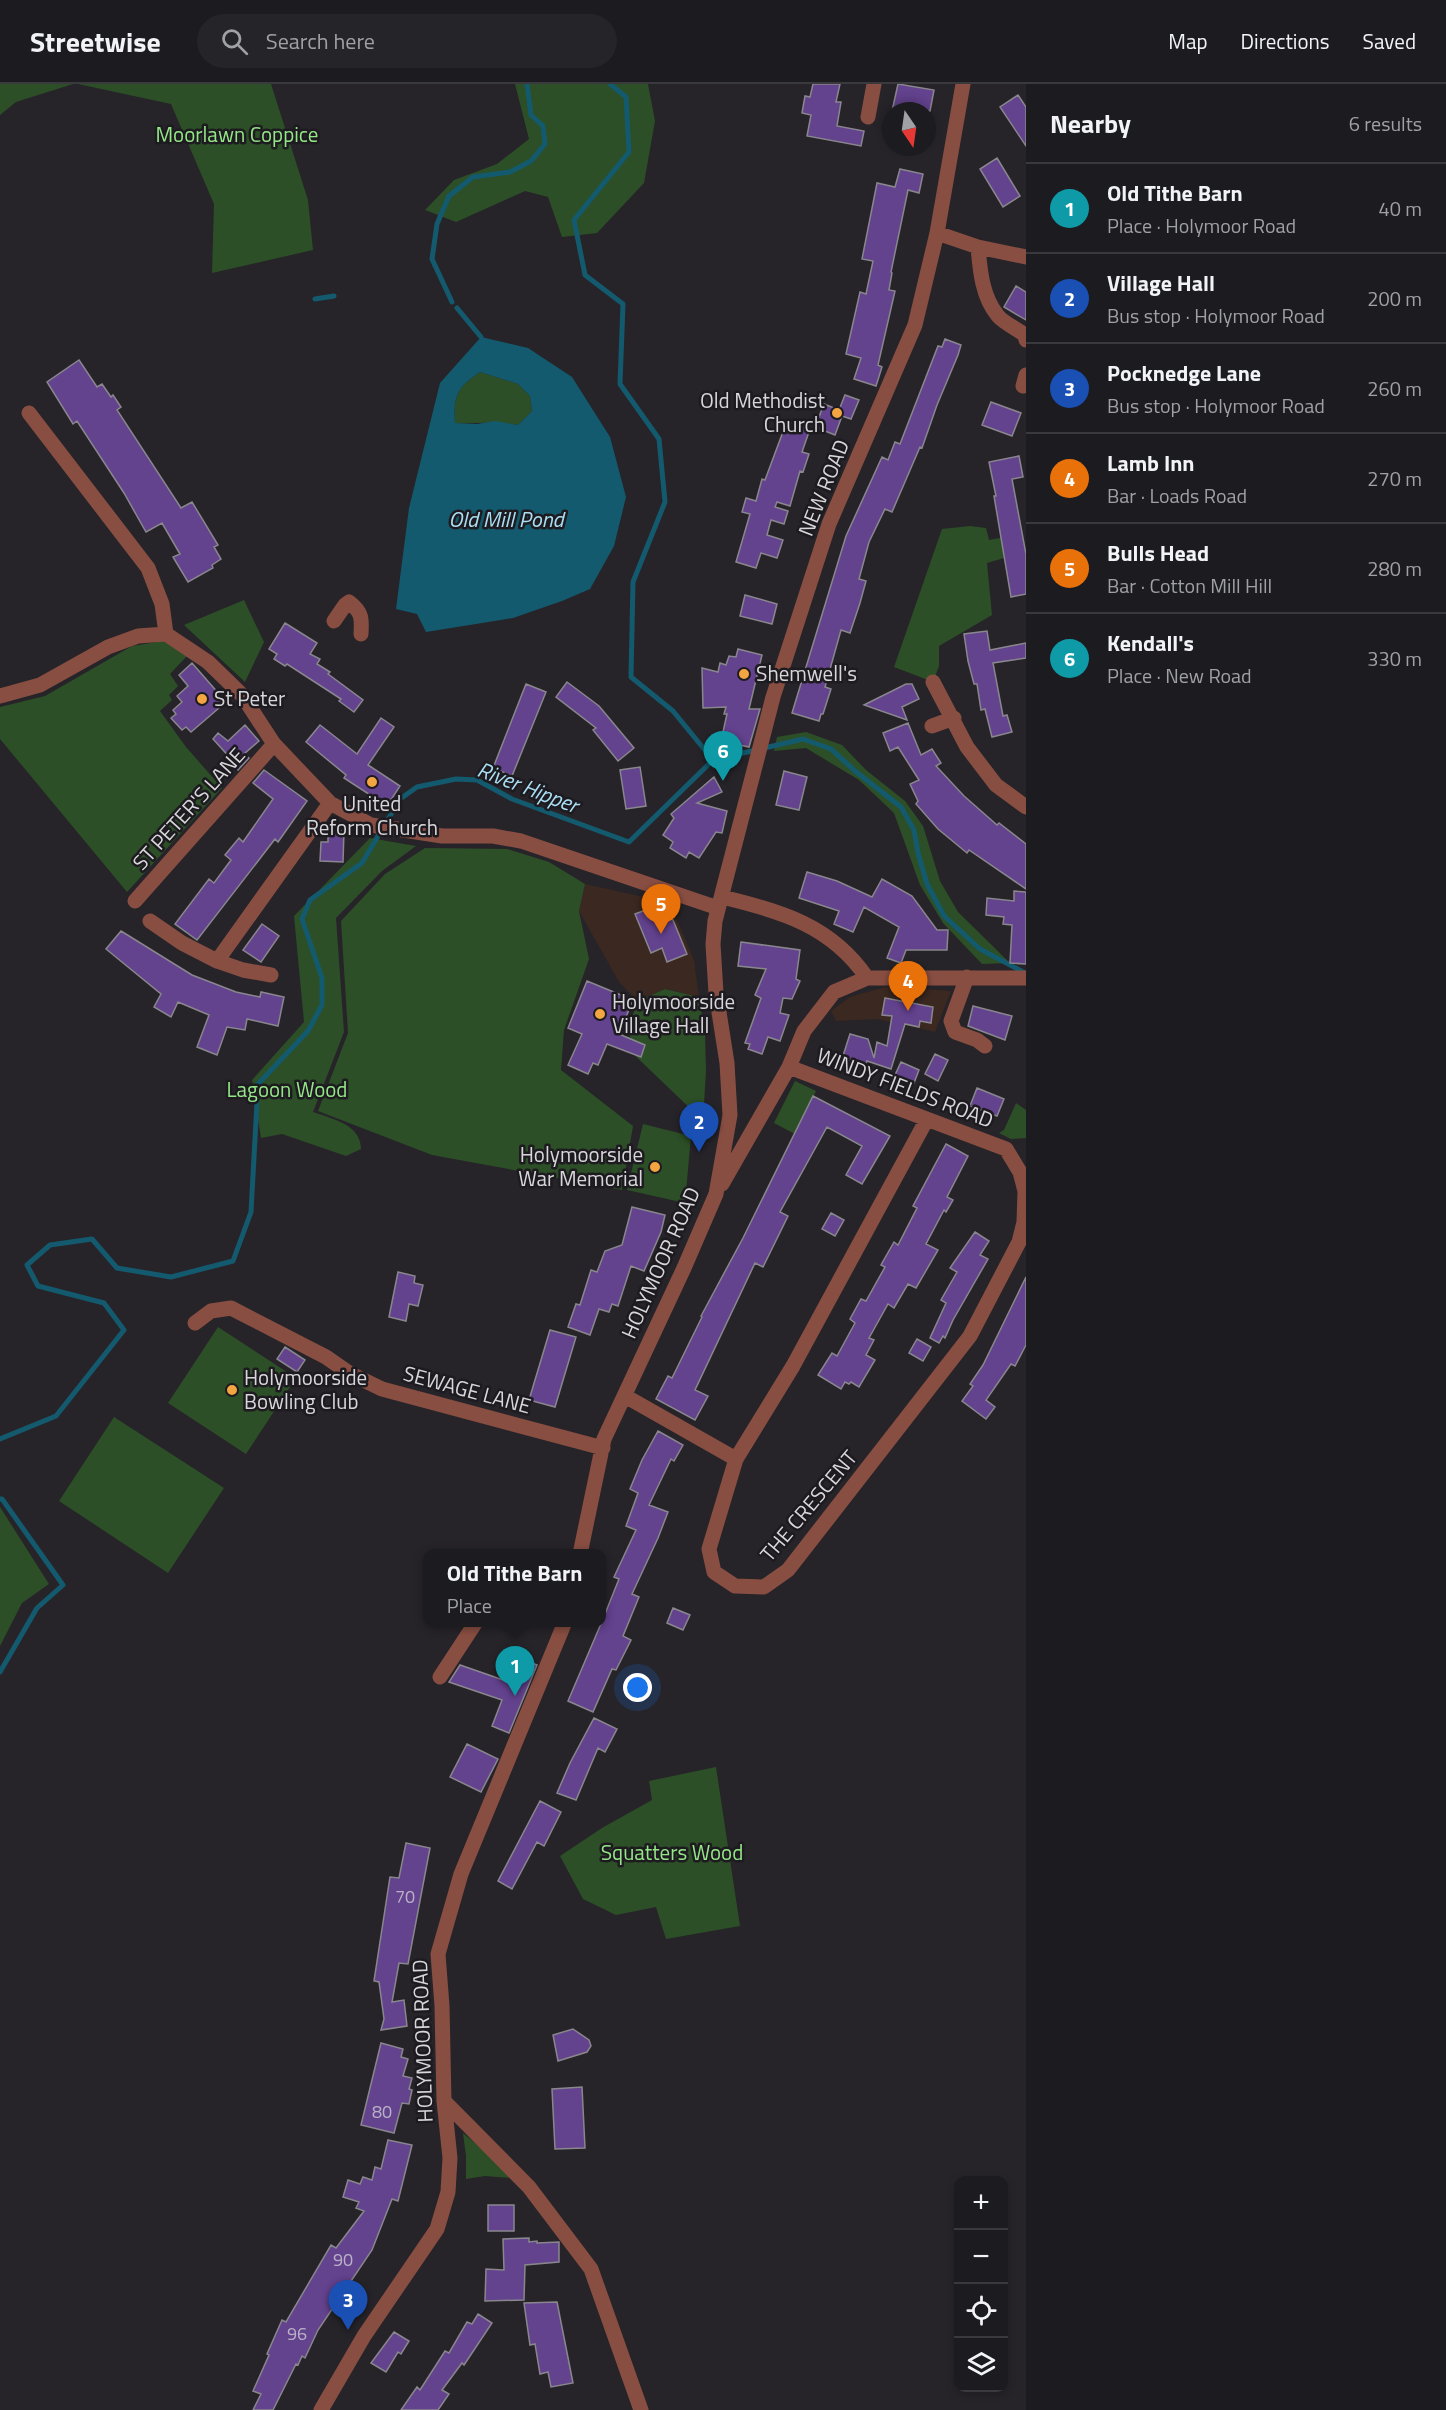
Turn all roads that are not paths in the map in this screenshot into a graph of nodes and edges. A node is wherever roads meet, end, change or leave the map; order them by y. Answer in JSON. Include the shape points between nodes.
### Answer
{"nodes":[{"id":1,"x":874,"y":84,"type":"edge"},
{"id":2,"x":963,"y":84,"type":"edge"},
{"id":3,"x":868,"y":117,"type":"dead end"},
{"id":4,"x":937,"y":233,"type":"junction"},
{"id":5,"x":978,"y":247,"type":"junction"},
{"id":6,"x":1026,"y":257,"type":"edge"},
{"id":7,"x":1026,"y":340,"type":"edge"},
{"id":8,"x":28,"y":412,"type":"dead end"},
{"id":9,"x":334,"y":621,"type":"dead end"},
{"id":10,"x":361,"y":633,"type":"dead end"},
{"id":11,"x":165,"y":634,"type":"junction"},
{"id":12,"x":933,"y":682,"type":"dead end"},
{"id":13,"x":0,"y":696,"type":"edge"},
{"id":14,"x":954,"y":718,"type":"junction"},
{"id":15,"x":932,"y":726,"type":"dead end"},
{"id":16,"x":274,"y":744,"type":"junction"},
{"id":17,"x":330,"y":804,"type":"junction"},
{"id":18,"x":1026,"y":807,"type":"edge"},
{"id":19,"x":135,"y":901,"type":"dead end"},
{"id":20,"x":720,"y":903,"type":"junction"},
{"id":21,"x":150,"y":921,"type":"dead end"},
{"id":22,"x":217,"y":961,"type":"junction"},
{"id":23,"x":271,"y":975,"type":"dead end"},
{"id":24,"x":967,"y":977,"type":"junction"},
{"id":25,"x":867,"y":978,"type":"junction"},
{"id":26,"x":1026,"y":978,"type":"edge"},
{"id":27,"x":985,"y":1046,"type":"dead end"},
{"id":28,"x":789,"y":1066,"type":"junction"},
{"id":29,"x":927,"y":1119,"type":"junction"},
{"id":30,"x":1006,"y":1149,"type":"joint"},
{"id":31,"x":716,"y":1194,"type":"junction"},
{"id":32,"x":195,"y":1323,"type":"dead end"},
{"id":33,"x":625,"y":1396,"type":"junction"},
{"id":34,"x":603,"y":1448,"type":"junction"},
{"id":35,"x":736,"y":1459,"type":"junction"},
{"id":36,"x":581,"y":1549,"type":"edge"},
{"id":37,"x":473,"y":1627,"type":"edge"},
{"id":38,"x":563,"y":1627,"type":"edge"},
{"id":39,"x":440,"y":1677,"type":"dead end"},
{"id":40,"x":444,"y":2101,"type":"junction"},
{"id":41,"x":321,"y":2410,"type":"edge"},
{"id":42,"x":641,"y":2410,"type":"edge"}],
"edges":[{"from":1,"to":3,"type":"street"},
{"from":2,"to":4,"type":"street","name":"NEW ROAD"},
{"from":4,"to":5,"type":"street"},
{"from":4,"to":20,"type":"street","name":"NEW ROAD","via":[[915,326],[830,525],[780,678]]},
{"from":5,"to":6,"type":"street"},
{"from":5,"to":7,"type":"street","via":[[982,280],[992,305],[999,317],[1025,335]]},
{"from":8,"to":11,"type":"street","via":[[148,568],[162,604]]},
{"from":9,"to":10,"type":"street","via":[[349,602],[362,616]]},
{"from":11,"to":13,"type":"street","via":[[138,636],[108,647],[40,685]]},
{"from":11,"to":16,"type":"street","via":[[208,662],[242,695]]},
{"from":12,"to":14,"type":"street"},
{"from":14,"to":15,"type":"street"},
{"from":14,"to":18,"type":"street","via":[[967,747],[996,785]]},
{"from":16,"to":17,"type":"street"},
{"from":16,"to":19,"type":"street","name":"ST PETER'S LANE"},
{"from":17,"to":20,"type":"street","via":[[371,825],[442,836],[493,836],[521,841]]},
{"from":17,"to":22,"type":"street"},
{"from":20,"to":25,"type":"street","via":[[765,907],[826,934],[853,958]]},
{"from":20,"to":31,"type":"street","name":"HOLYMOOR ROAD","via":[[713,944],[730,1115]]},
{"from":21,"to":22,"type":"street"},
{"from":22,"to":23,"type":"street"},
{"from":24,"to":25,"type":"street"},
{"from":24,"to":26,"type":"street"},
{"from":24,"to":27,"type":"street","via":[[951,1021],[955,1032]]},
{"from":25,"to":28,"type":"street","via":[[834,992],[804,1031]]},
{"from":28,"to":29,"type":"street","name":"WINDY FIELDS ROAD"},
{"from":28,"to":31,"type":"street"},
{"from":29,"to":30,"type":"street","name":"WINDY FIELDS ROAD"},
{"from":29,"to":35,"type":"street","name":"THE CRESCENT","via":[[793,1366]]},
{"from":30,"to":35,"type":"street","name":"THE CRESCENT","via":[[1020,1172],[1024,1222],[1019,1242],[970,1336],[788,1570],[764,1587],[735,1586],[714,1572],[709,1549]]},
{"from":31,"to":33,"type":"street","name":"HOLYMOOR ROAD"},
{"from":32,"to":34,"type":"street","name":"SEWAGE LANE","via":[[211,1311],[231,1308],[382,1389]]},
{"from":33,"to":34,"type":"street","name":"HOLYMOOR ROAD"},
{"from":33,"to":35,"type":"street"},
{"from":34,"to":36,"type":"street","name":"HOLYMOOR ROAD"},
{"from":37,"to":39,"type":"street"},
{"from":38,"to":40,"type":"street","name":"HOLYMOOR ROAD","via":[[461,1874],[438,1954]]},
{"from":40,"to":41,"type":"street","name":"HOLYMOOR ROAD","via":[[450,2158],[448,2192],[436,2229],[364,2336]]},
{"from":40,"to":42,"type":"street","via":[[529,2187],[591,2270]]}]}
